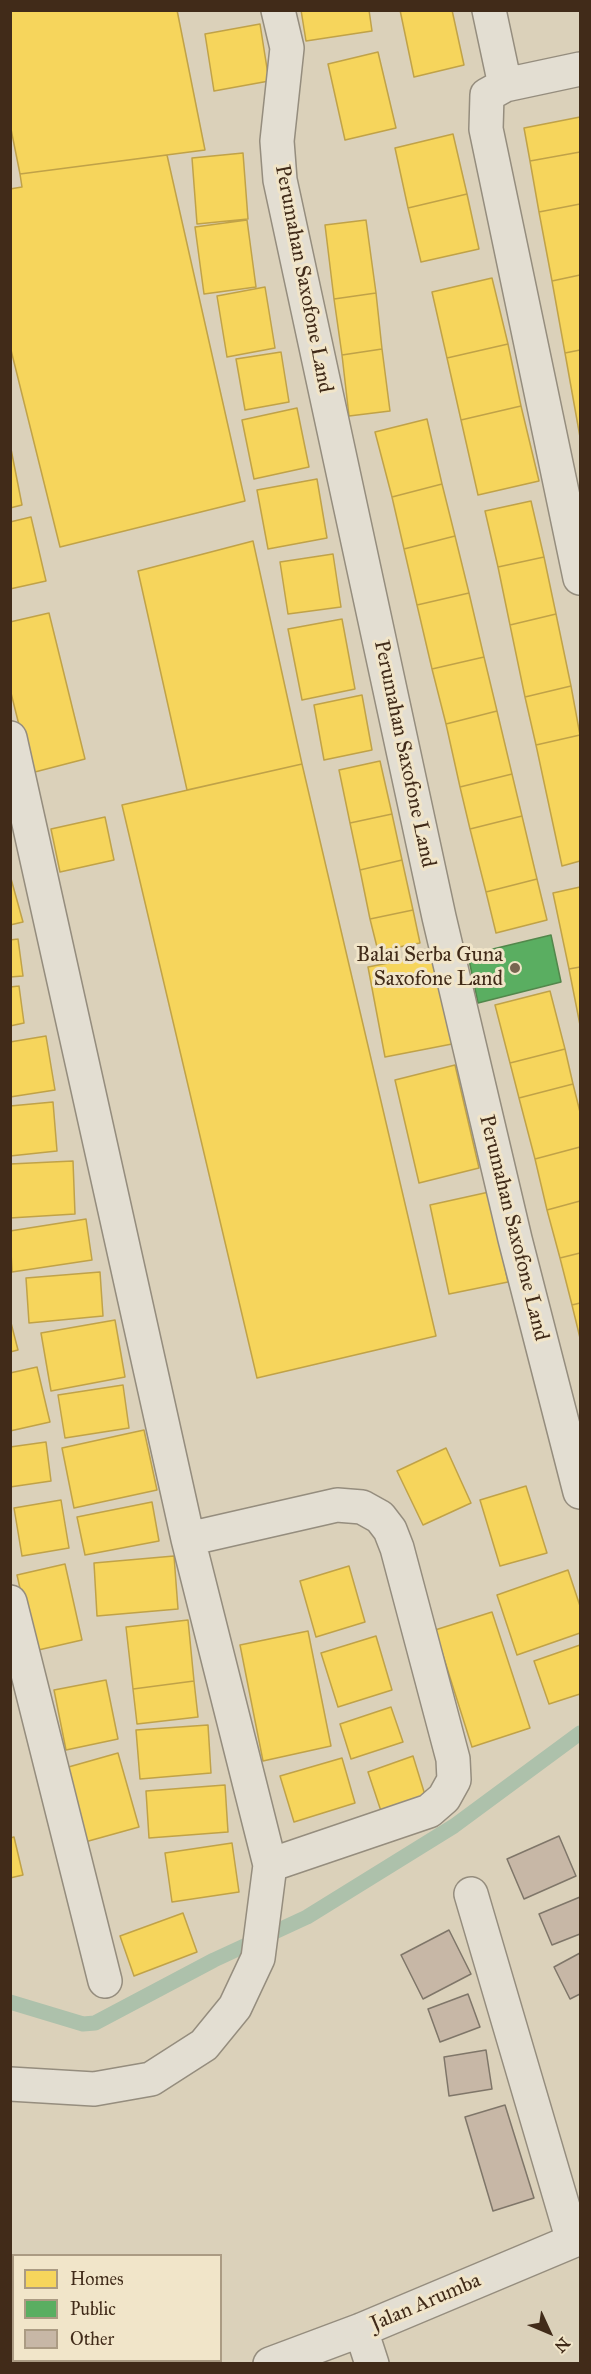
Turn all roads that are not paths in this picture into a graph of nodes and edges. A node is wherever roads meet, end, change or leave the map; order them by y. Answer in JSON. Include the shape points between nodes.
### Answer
{"nodes":[{"id":1,"x":279,"y":10,"type":"edge"},
{"id":2,"x":489,"y":10,"type":"edge"},
{"id":3,"x":580,"y":69,"type":"edge"},
{"id":4,"x":505,"y":85,"type":"junction"},
{"id":5,"x":580,"y":579,"type":"edge"},
{"id":6,"x":10,"y":738,"type":"edge"},
{"id":7,"x":580,"y":1492,"type":"edge"},
{"id":8,"x":188,"y":1539,"type":"junction"},
{"id":9,"x":10,"y":1602,"type":"edge"},
{"id":10,"x":270,"y":1865,"type":"junction"},
{"id":11,"x":471,"y":1894,"type":"dead end"},
{"id":12,"x":105,"y":1981,"type":"dead end"},
{"id":13,"x":10,"y":2084,"type":"edge"},
{"id":14,"x":577,"y":2239,"type":"edge"},
{"id":15,"x":361,"y":2330,"type":"junction"},
{"id":16,"x":270,"y":2364,"type":"edge"},
{"id":17,"x":372,"y":2364,"type":"edge"}],
"edges":[{"from":1,"to":7,"type":"street","name":"Perumahan Saxofone Land","via":[[287,48],[277,141],[280,180],[439,917]]},
{"from":2,"to":4,"type":"street"},
{"from":3,"to":4,"type":"street"},
{"from":4,"to":5,"type":"street","via":[[487,95],[486,129]]},
{"from":6,"to":8,"type":"street"},
{"from":8,"to":10,"type":"street"},
{"from":8,"to":10,"type":"street","via":[[337,1505],[362,1507],[380,1517],[397,1548],[453,1759],[454,1780],[444,1798],[429,1811]]},
{"from":9,"to":12,"type":"street"},
{"from":10,"to":13,"type":"street","via":[[258,1958],[235,2007],[204,2045],[151,2079],[94,2089]]},
{"from":11,"to":14,"type":"street"},
{"from":14,"to":15,"type":"street","name":"Jalan Arumba"},
{"from":15,"to":16,"type":"street","name":"Jalan Arumba"},
{"from":15,"to":17,"type":"street"}]}
